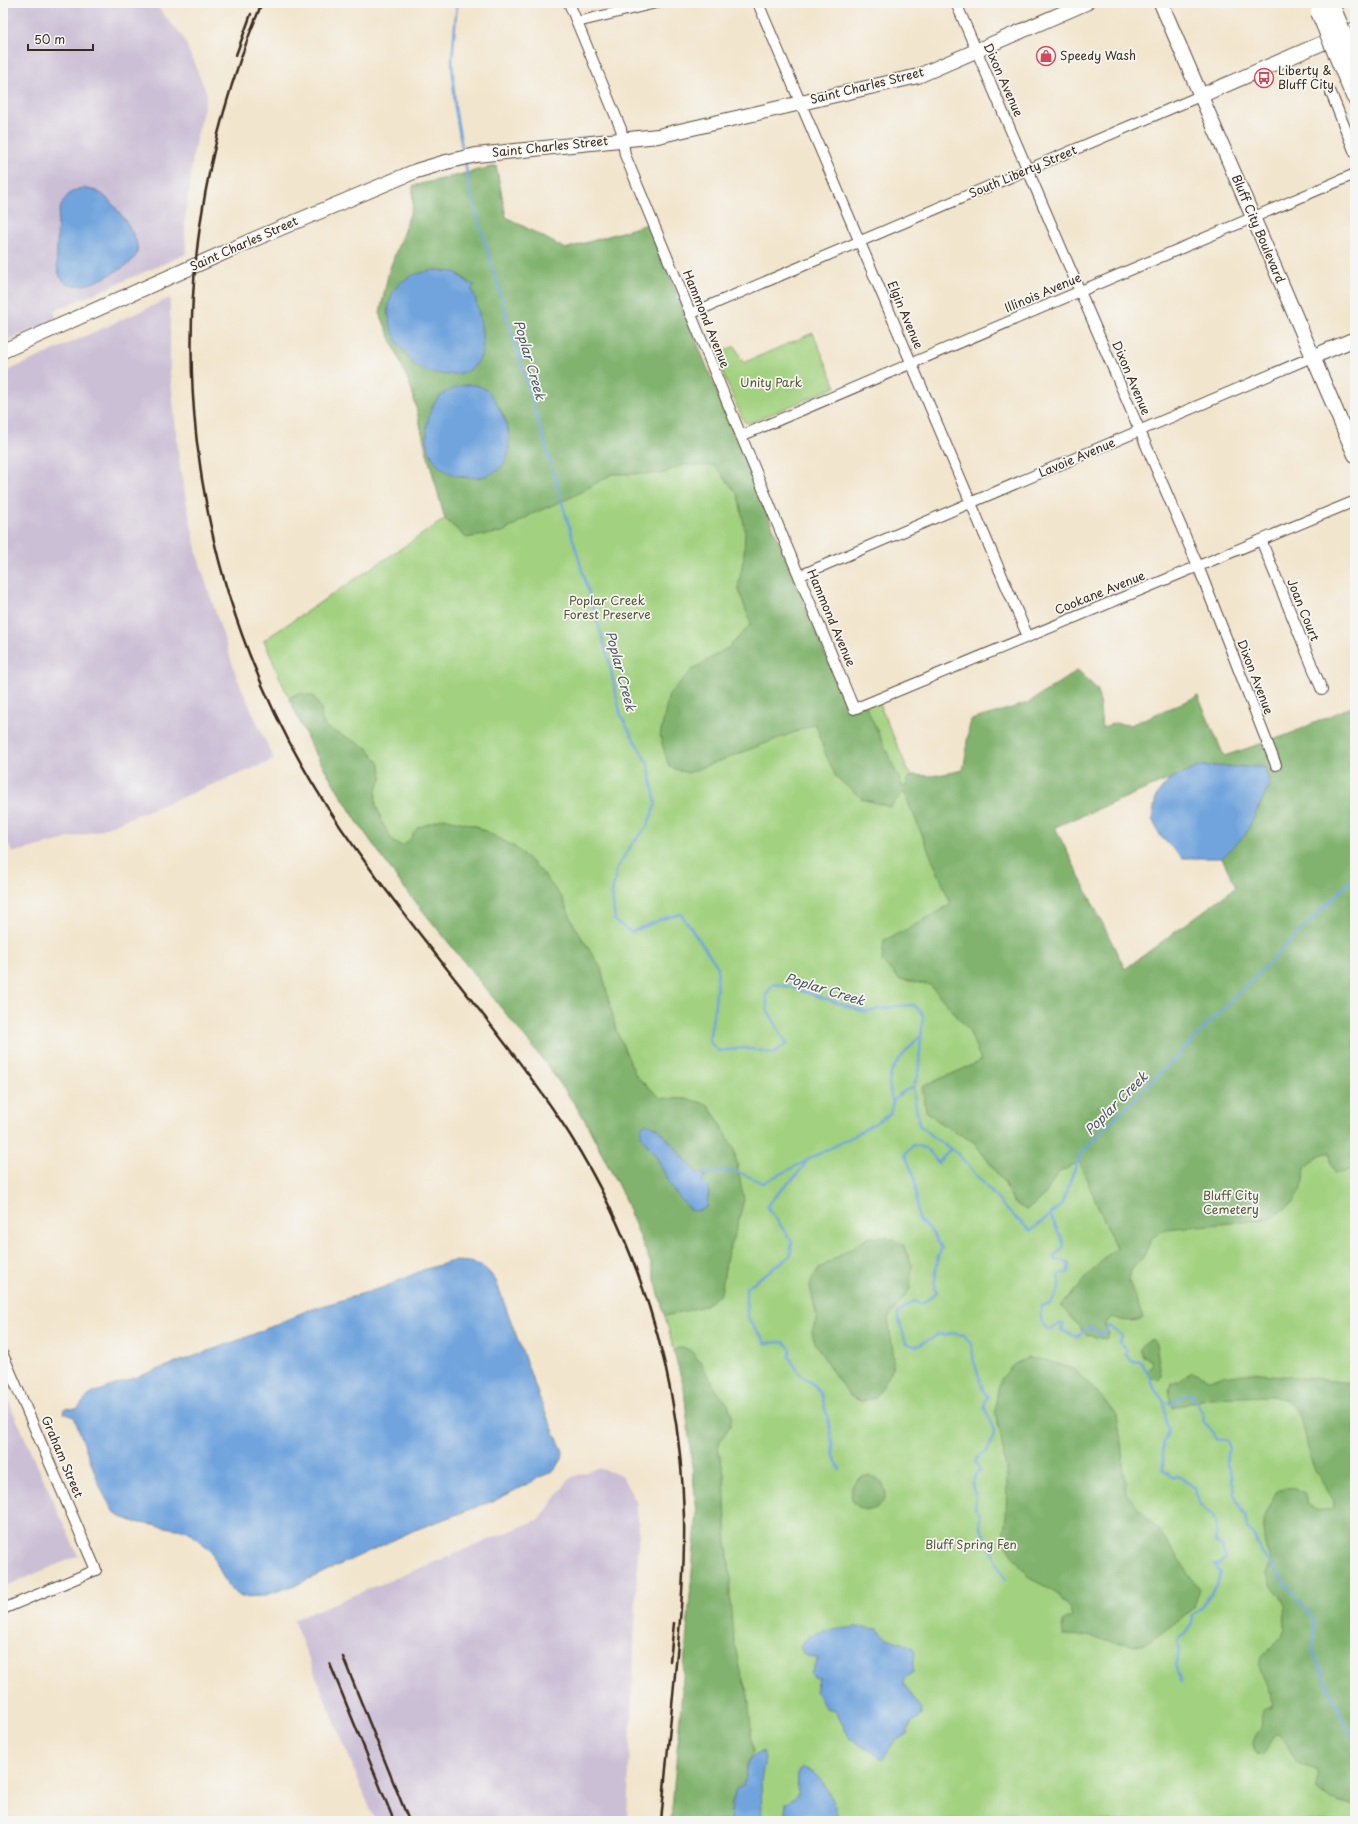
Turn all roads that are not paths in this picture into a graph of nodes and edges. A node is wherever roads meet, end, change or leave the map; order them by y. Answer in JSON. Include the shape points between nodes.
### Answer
{"nodes":[{"id":1,"x":569,"y":3,"type":"edge"},
{"id":2,"x":656,"y":3,"type":"edge"},
{"id":3,"x":758,"y":3,"type":"edge"},
{"id":4,"x":956,"y":3,"type":"edge"},
{"id":5,"x":1086,"y":3,"type":"edge"},
{"id":6,"x":1161,"y":3,"type":"edge"},
{"id":7,"x":1324,"y":6,"type":"edge"},
{"id":8,"x":576,"y":22,"type":"junction"},
{"id":9,"x":1355,"y":30,"type":"edge"},
{"id":10,"x":976,"y":50,"type":"junction"},
{"id":11,"x":1351,"y":63,"type":"edge"},
{"id":12,"x":1330,"y":93,"type":"dead end"},
{"id":13,"x":1200,"y":96,"type":"junction"},
{"id":14,"x":1355,"y":96,"type":"edge"},
{"id":15,"x":800,"y":102,"type":"junction"},
{"id":16,"x":622,"y":140,"type":"junction"},
{"id":17,"x":1355,"y":152,"type":"edge"},
{"id":18,"x":1029,"y":170,"type":"junction"},
{"id":19,"x":1355,"y":174,"type":"edge"},
{"id":20,"x":1252,"y":217,"type":"junction"},
{"id":21,"x":859,"y":242,"type":"junction"},
{"id":22,"x":1081,"y":291,"type":"junction"},
{"id":23,"x":690,"y":314,"type":"junction"},
{"id":24,"x":1355,"y":339,"type":"edge"},
{"id":25,"x":3,"y":351,"type":"edge"},
{"id":26,"x":1312,"y":358,"type":"junction"},
{"id":27,"x":911,"y":363,"type":"junction"},
{"id":28,"x":1140,"y":431,"type":"junction"},
{"id":29,"x":741,"y":436,"type":"junction"},
{"id":30,"x":1355,"y":455,"type":"edge"},
{"id":31,"x":1355,"y":501,"type":"edge"},
{"id":32,"x":971,"y":504,"type":"junction"},
{"id":33,"x":1261,"y":540,"type":"junction"},
{"id":34,"x":1198,"y":566,"type":"junction"},
{"id":35,"x":799,"y":576,"type":"junction"},
{"id":36,"x":1028,"y":637,"type":"junction"},
{"id":37,"x":1322,"y":690,"type":"dead end"},
{"id":38,"x":854,"y":709,"type":"joint"},
{"id":39,"x":1276,"y":765,"type":"dead end"},
{"id":40,"x":3,"y":1355,"type":"edge"},
{"id":41,"x":3,"y":1609,"type":"edge"}],
"edges":[{"from":1,"to":8,"type":"street","name":"Hammond Avenue"},
{"from":2,"to":8,"type":"street"},
{"from":3,"to":15,"type":"street","name":"Elgin Avenue"},
{"from":4,"to":10,"type":"street","name":"Dixon Avenue"},
{"from":5,"to":10,"type":"main road","name":"Saint Charles Street"},
{"from":6,"to":13,"type":"main road","name":"Bluff City Boulevard"},
{"from":7,"to":11,"type":"highway","bridge":true},
{"from":8,"to":16,"type":"street","name":"Hammond Avenue","via":[[621,130]]},
{"from":9,"to":13,"type":"main road","name":"South Liberty Street"},
{"from":10,"to":15,"type":"main road","name":"Saint Charles Street","via":[[918,76]]},
{"from":10,"to":18,"type":"street","name":"Dixon Avenue"},
{"from":11,"to":14,"type":"highway"},
{"from":12,"to":17,"type":"street"},
{"from":13,"to":18,"type":"street","name":"South Liberty Street"},
{"from":13,"to":20,"type":"main road","name":"Bluff City Boulevard"},
{"from":15,"to":16,"type":"main road","name":"Saint Charles Street","via":[[658,136]]},
{"from":15,"to":21,"type":"street","name":"Elgin Avenue"},
{"from":16,"to":23,"type":"street","name":"Hammond Avenue","via":[[625,155]]},
{"from":16,"to":25,"type":"main road","name":"Saint Charles Street","via":[[476,156],[416,171],[365,191]]},
{"from":18,"to":21,"type":"street","name":"South Liberty Street"},
{"from":18,"to":22,"type":"street","name":"Dixon Avenue"},
{"from":19,"to":20,"type":"street","name":"Illinois Avenue"},
{"from":20,"to":22,"type":"street","name":"Illinois Avenue"},
{"from":20,"to":26,"type":"main road","name":"Bluff City Boulevard"},
{"from":21,"to":23,"type":"street","name":"South Liberty Street"},
{"from":21,"to":27,"type":"street","name":"Elgin Avenue"},
{"from":22,"to":27,"type":"street","name":"Illinois Avenue"},
{"from":22,"to":28,"type":"street","name":"Dixon Avenue"},
{"from":23,"to":29,"type":"street","name":"Hammond Avenue"},
{"from":24,"to":26,"type":"main road","name":"Lavoie Avenue"},
{"from":26,"to":28,"type":"street","name":"Lavoie Avenue"},
{"from":26,"to":30,"type":"main road","name":"Bluff City Boulevard"},
{"from":27,"to":29,"type":"street","name":"Illinois Avenue"},
{"from":27,"to":32,"type":"street","name":"Elgin Avenue"},
{"from":28,"to":32,"type":"street","name":"Lavoie Avenue"},
{"from":28,"to":34,"type":"street","name":"Dixon Avenue"},
{"from":29,"to":35,"type":"street","name":"Hammond Avenue"},
{"from":31,"to":33,"type":"street","name":"Cookane Avenue"},
{"from":32,"to":35,"type":"street","name":"Lavoie Avenue"},
{"from":32,"to":36,"type":"street","name":"Elgin Avenue"},
{"from":33,"to":34,"type":"street","name":"Cookane Avenue"},
{"from":33,"to":37,"type":"street","name":"Joan Court"},
{"from":34,"to":36,"type":"street","name":"Cookane Avenue"},
{"from":34,"to":39,"type":"street","name":"Dixon Avenue"},
{"from":35,"to":38,"type":"street","name":"Hammond Avenue"},
{"from":36,"to":38,"type":"street","name":"Cookane Avenue"},
{"from":40,"to":41,"type":"street","name":"Graham Street","via":[[96,1570]]}]}
